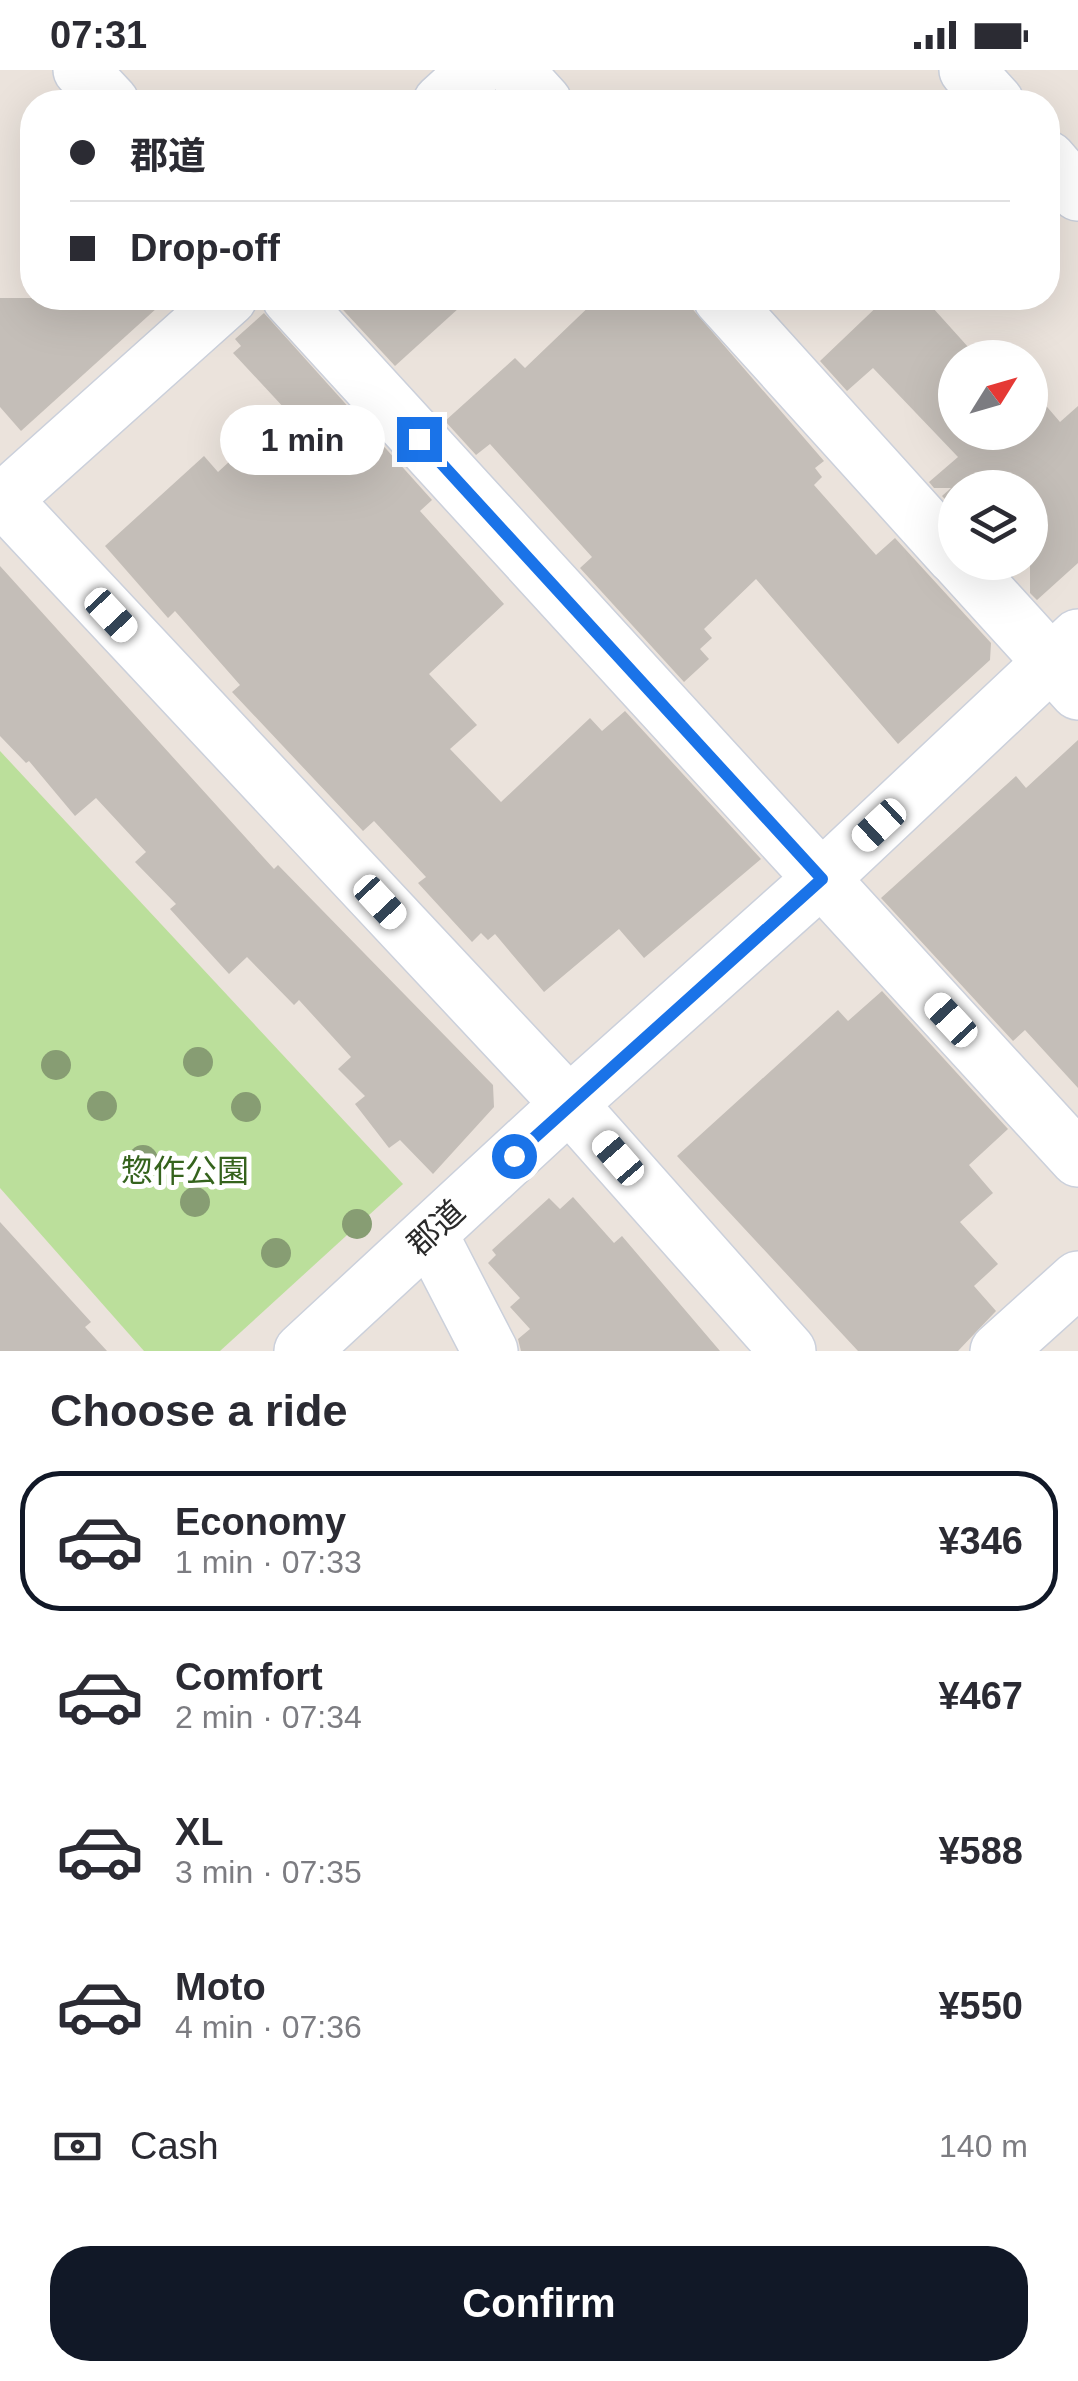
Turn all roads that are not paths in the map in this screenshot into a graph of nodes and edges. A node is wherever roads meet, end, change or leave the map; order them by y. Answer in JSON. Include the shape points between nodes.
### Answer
{"nodes":[{"id":1,"x":81,"y":70,"type":"edge"},
{"id":2,"x":476,"y":70,"type":"edge"},
{"id":3,"x":514,"y":70,"type":"edge"},
{"id":4,"x":967,"y":70,"type":"edge"},
{"id":5,"x":100,"y":90,"type":"edge"},
{"id":6,"x":454,"y":90,"type":"edge"},
{"id":7,"x":533,"y":90,"type":"edge"},
{"id":8,"x":985,"y":90,"type":"edge"},
{"id":9,"x":1060,"y":173,"type":"edge"},
{"id":10,"x":1078,"y":193,"type":"edge"},
{"id":11,"x":215,"y":310,"type":"edge"},
{"id":12,"x":301,"y":310,"type":"edge"},
{"id":13,"x":731,"y":310,"type":"edge"},
{"id":14,"x":1,"y":500,"type":"edge"},
{"id":15,"x":938,"y":537,"type":"edge"},
{"id":16,"x":979,"y":580,"type":"edge"},
{"id":17,"x":1069,"y":664,"type":"edge"},
{"id":18,"x":822,"y":879,"type":"junction"},
{"id":19,"x":569,"y":1104,"type":"junction"},
{"id":20,"x":1078,"y":1159,"type":"edge"},
{"id":21,"x":430,"y":1235,"type":"junction"},
{"id":22,"x":1078,"y":1279,"type":"edge"},
{"id":23,"x":302,"y":1351,"type":"edge"},
{"id":24,"x":490,"y":1351,"type":"edge"},
{"id":25,"x":788,"y":1351,"type":"edge"},
{"id":26,"x":998,"y":1351,"type":"edge"}],
"edges":[{"from":1,"to":5,"type":"street"},
{"from":2,"to":6,"type":"street"},
{"from":3,"to":7,"type":"street"},
{"from":4,"to":8,"type":"street"},
{"from":9,"to":10,"type":"street"},
{"from":11,"to":14,"type":"street"},
{"from":12,"to":18,"type":"street"},
{"from":13,"to":15,"type":"street"},
{"from":14,"to":19,"type":"street"},
{"from":16,"to":17,"type":"street"},
{"from":17,"to":18,"type":"street","name":"郡道"},
{"from":18,"to":19,"type":"street","name":"郡道"},
{"from":18,"to":20,"type":"street"},
{"from":19,"to":21,"type":"street","name":"郡道"},
{"from":19,"to":25,"type":"street"},
{"from":21,"to":23,"type":"street","name":"郡道"},
{"from":21,"to":24,"type":"street"},
{"from":22,"to":26,"type":"street"}]}
